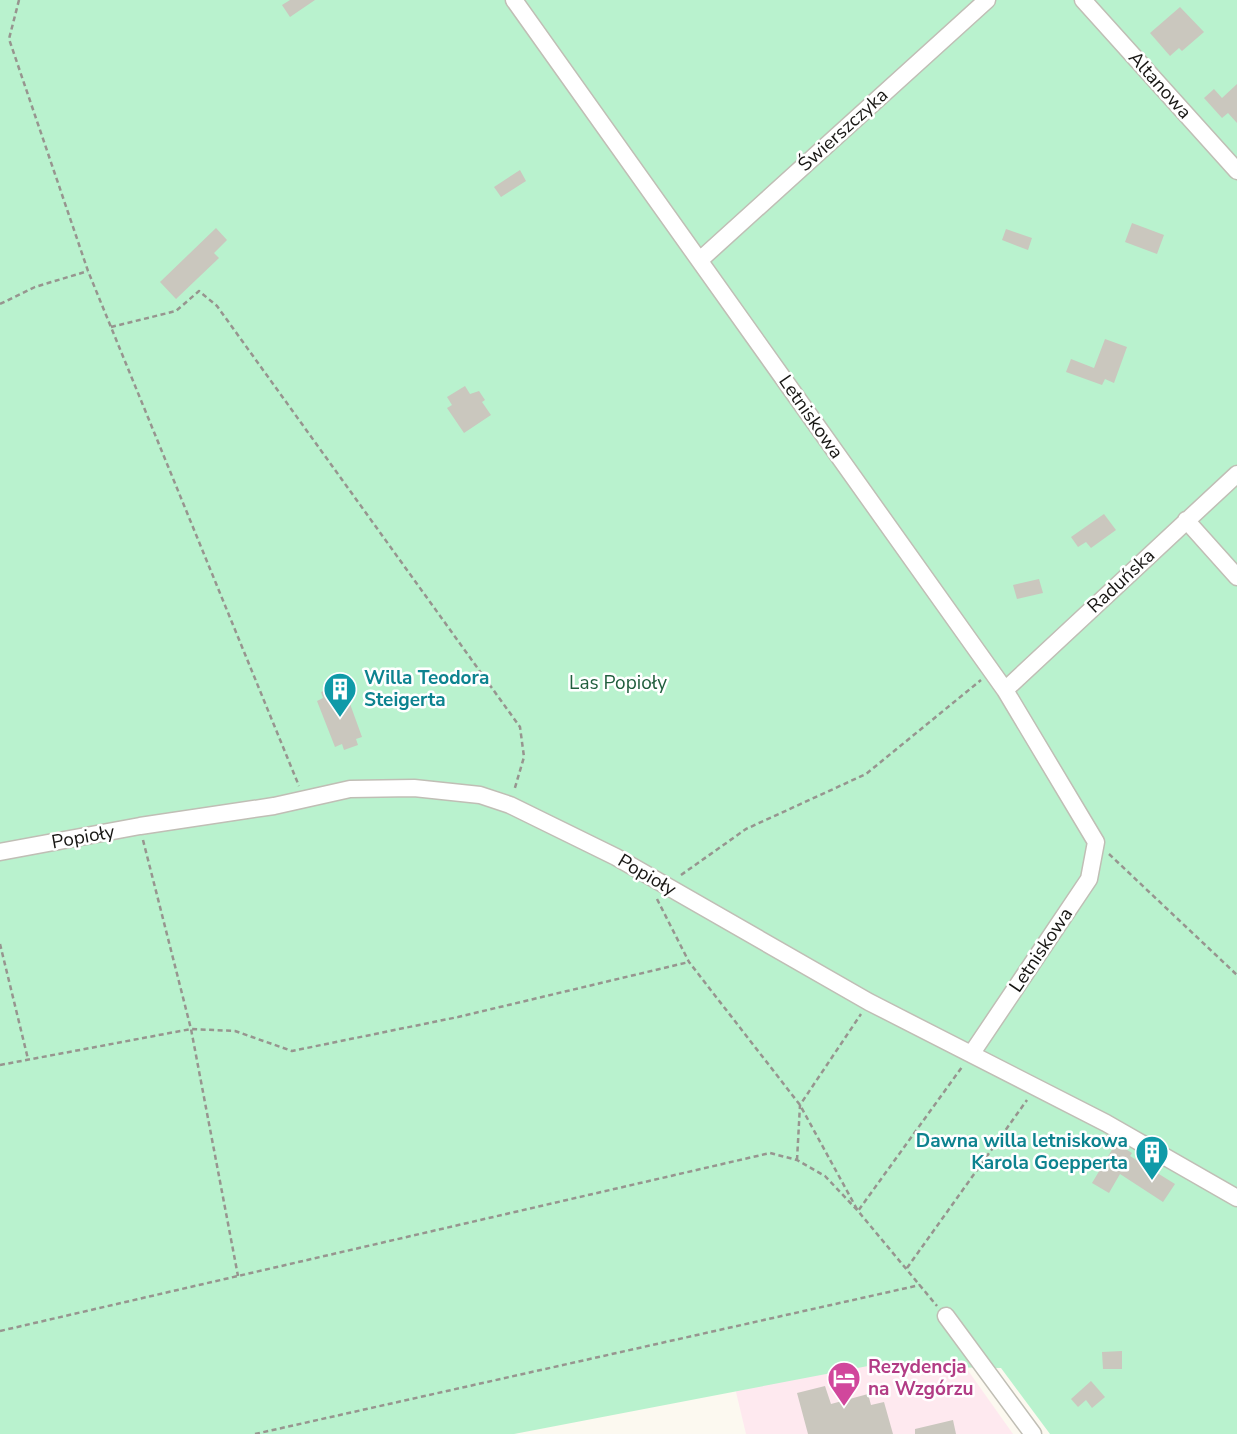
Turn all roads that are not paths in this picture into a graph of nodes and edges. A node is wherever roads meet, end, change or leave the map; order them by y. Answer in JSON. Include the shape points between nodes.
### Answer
{"nodes":[{"id":1,"x":514,"y":0,"type":"edge"},
{"id":2,"x":987,"y":0,"type":"edge"},
{"id":3,"x":1083,"y":0,"type":"edge"},
{"id":4,"x":1237,"y":171,"type":"edge"},
{"id":5,"x":700,"y":260,"type":"junction"},
{"id":6,"x":1237,"y":474,"type":"edge"},
{"id":7,"x":1185,"y":520,"type":"junction"},
{"id":8,"x":1237,"y":577,"type":"edge"},
{"id":9,"x":1005,"y":690,"type":"junction"},
{"id":10,"x":0,"y":852,"type":"edge"},
{"id":11,"x":972,"y":1053,"type":"junction"},
{"id":12,"x":1237,"y":1198,"type":"edge"},
{"id":13,"x":946,"y":1316,"type":"road end"},
{"id":14,"x":1033,"y":1434,"type":"edge"}],
"edges":[{"from":1,"to":5,"type":"street","name":"Letniskowa"},
{"from":2,"to":5,"type":"street","name":"Świerszczyka"},
{"from":3,"to":4,"type":"street","name":"Altanowa"},
{"from":5,"to":9,"type":"street","name":"Letniskowa"},
{"from":6,"to":7,"type":"street","name":"Raduńska"},
{"from":7,"to":8,"type":"street"},
{"from":7,"to":9,"type":"street","name":"Raduńska"},
{"from":9,"to":11,"type":"street","name":"Letniskowa","via":[[1096,842],[1089,879]]},
{"from":10,"to":11,"type":"street","name":"Popioły","via":[[350,789],[414,788],[480,795],[510,804],[616,857],[869,1002]]},
{"from":11,"to":12,"type":"street","name":"Popioły"},
{"from":13,"to":14,"type":"street"}]}
